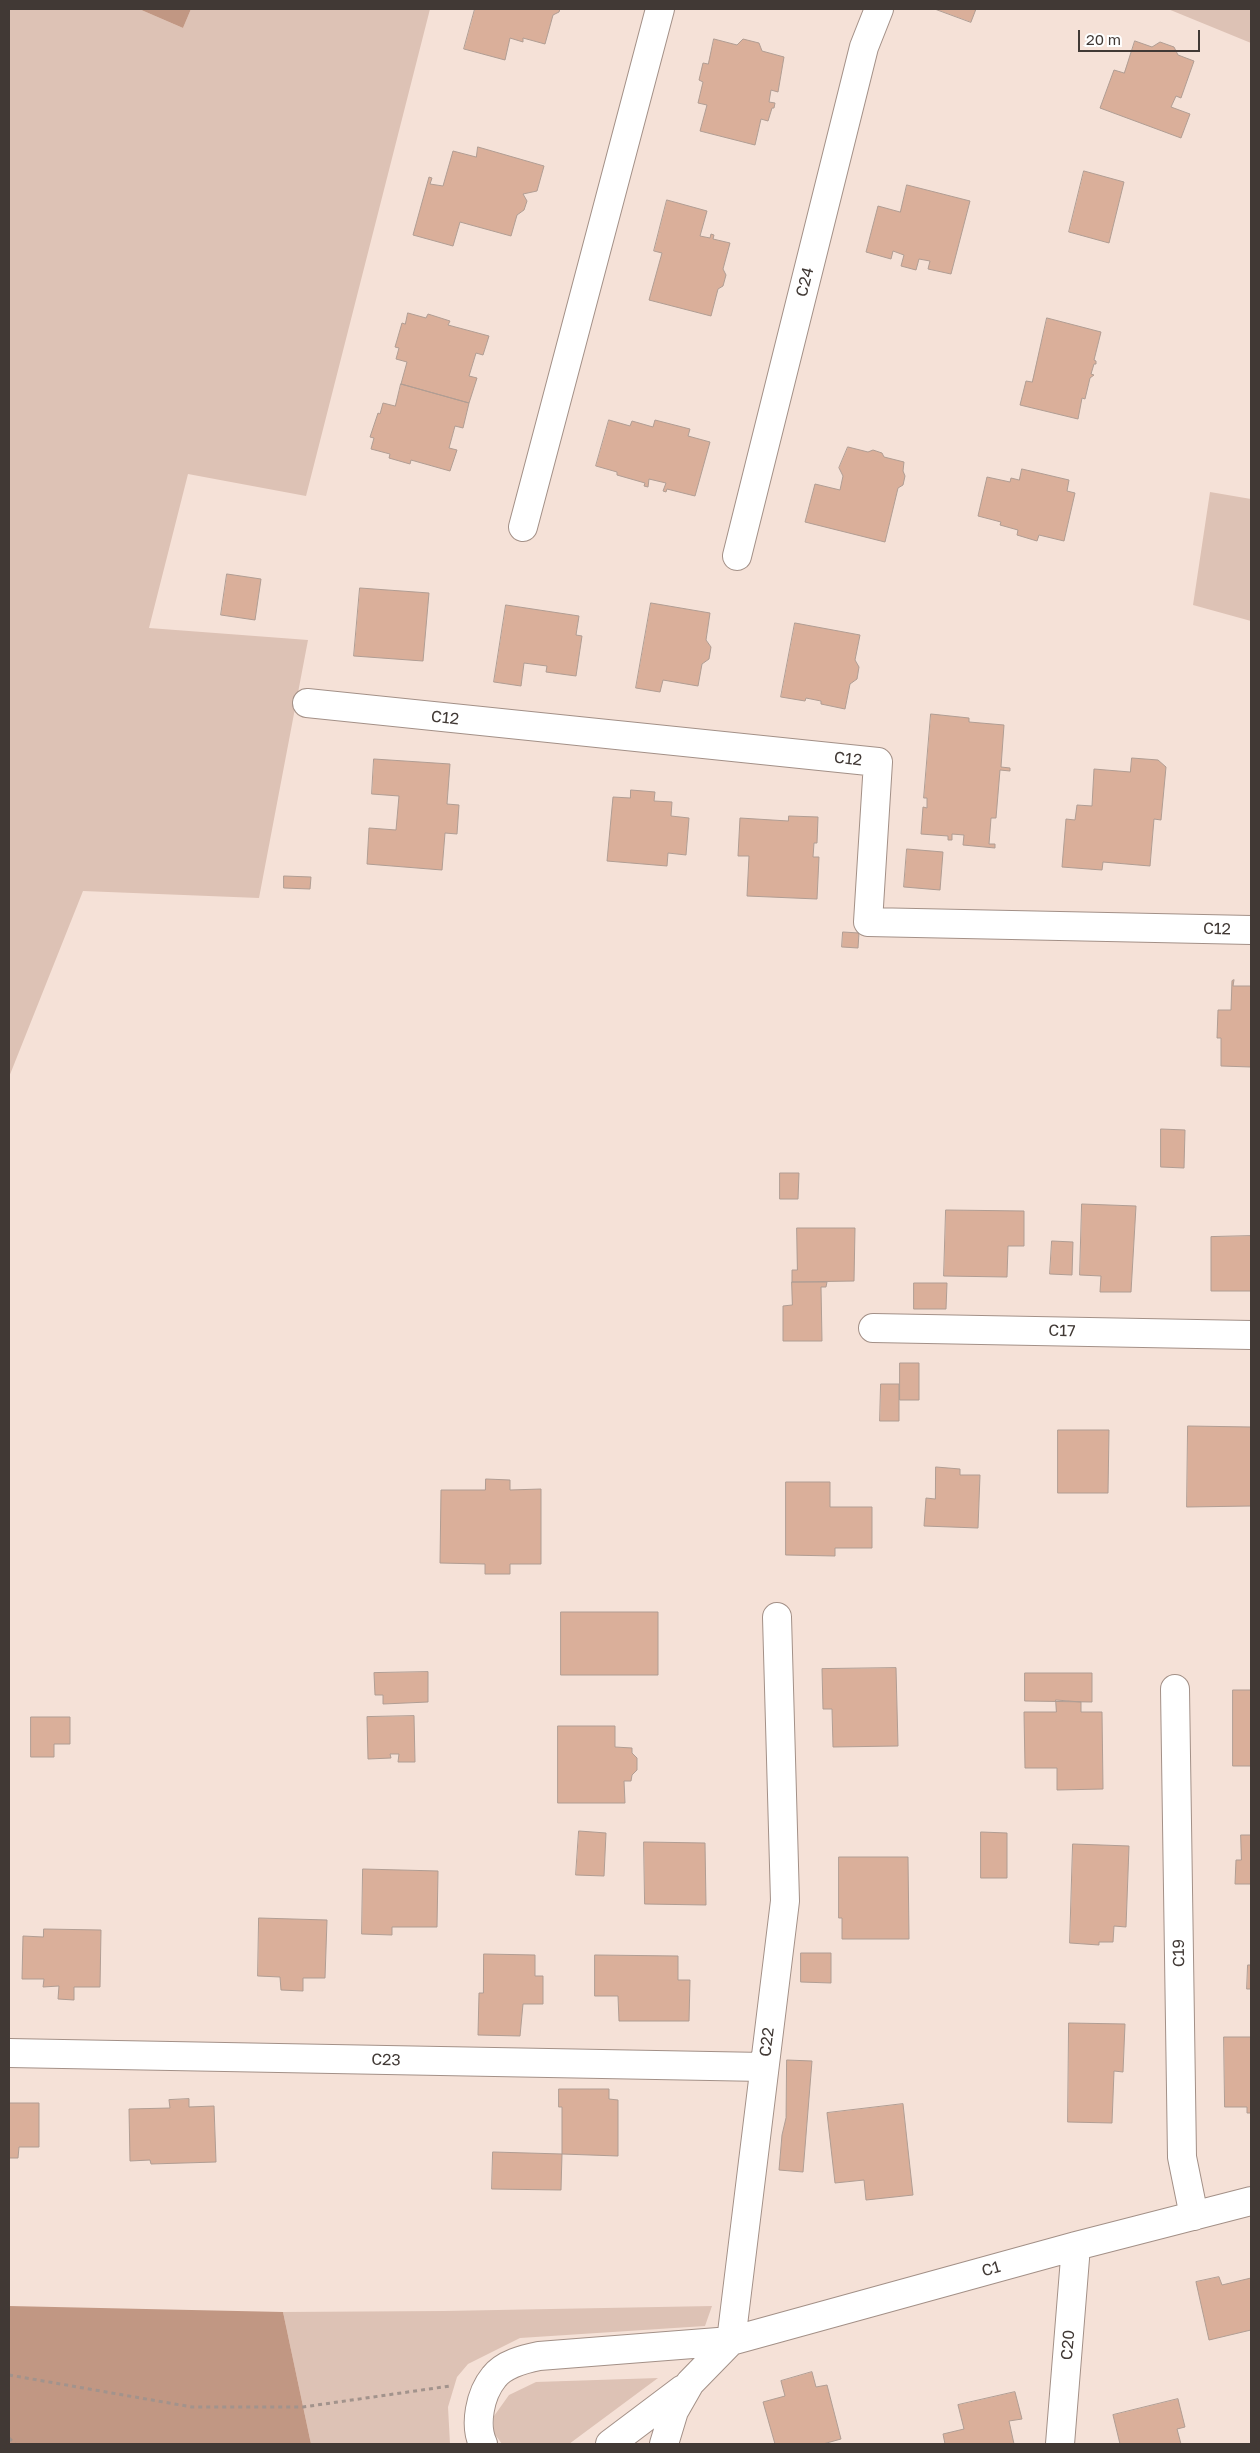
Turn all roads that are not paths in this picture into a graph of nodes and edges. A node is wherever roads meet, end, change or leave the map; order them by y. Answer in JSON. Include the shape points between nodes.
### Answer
{"nodes":[{"id":1,"x":660,"y":9,"type":"edge"},
{"id":2,"x":879,"y":9,"type":"edge"},
{"id":3,"x":523,"y":527,"type":"dead end"},
{"id":4,"x":737,"y":556,"type":"dead end"},
{"id":5,"x":307,"y":703,"type":"dead end"},
{"id":6,"x":1251,"y":930,"type":"edge"},
{"id":7,"x":873,"y":1328,"type":"dead end"},
{"id":8,"x":1251,"y":1335,"type":"edge"},
{"id":9,"x":777,"y":1616,"type":"dead end"},
{"id":10,"x":1175,"y":1689,"type":"dead end"},
{"id":11,"x":9,"y":2053,"type":"edge"},
{"id":12,"x":764,"y":2067,"type":"junction"},
{"id":13,"x":1251,"y":2201,"type":"edge"},
{"id":14,"x":1194,"y":2216,"type":"junction"},
{"id":15,"x":1076,"y":2246,"type":"junction"},
{"id":16,"x":731,"y":2341,"type":"junction"},
{"id":17,"x":690,"y":2383,"type":"junction"},
{"id":18,"x":483,"y":2444,"type":"edge"},
{"id":19,"x":610,"y":2444,"type":"edge"},
{"id":20,"x":664,"y":2444,"type":"edge"},
{"id":21,"x":1060,"y":2444,"type":"edge"}],
"edges":[{"from":1,"to":3,"type":"street"},
{"from":2,"to":4,"type":"street","name":"C24","via":[[864,47]]},
{"from":5,"to":6,"type":"street","name":"C12","via":[[878,762],[868,922]]},
{"from":7,"to":8,"type":"street","name":"C17"},
{"from":9,"to":12,"type":"street","name":"C22","via":[[785,1901]]},
{"from":10,"to":14,"type":"street","name":"C19","via":[[1182,2157]]},
{"from":11,"to":12,"type":"street","name":"C23"},
{"from":12,"to":16,"type":"street","name":"C22"},
{"from":13,"to":14,"type":"street","name":"C1"},
{"from":14,"to":15,"type":"street","name":"C1"},
{"from":15,"to":16,"type":"street","name":"C1"},
{"from":15,"to":21,"type":"street","name":"C20"},
{"from":16,"to":17,"type":"street"},
{"from":16,"to":18,"type":"street","name":"C1","via":[[519,2360],[494,2376],[482,2401],[480,2438]]},
{"from":17,"to":19,"type":"street"},
{"from":17,"to":20,"type":"street","via":[[674,2411]]}]}
